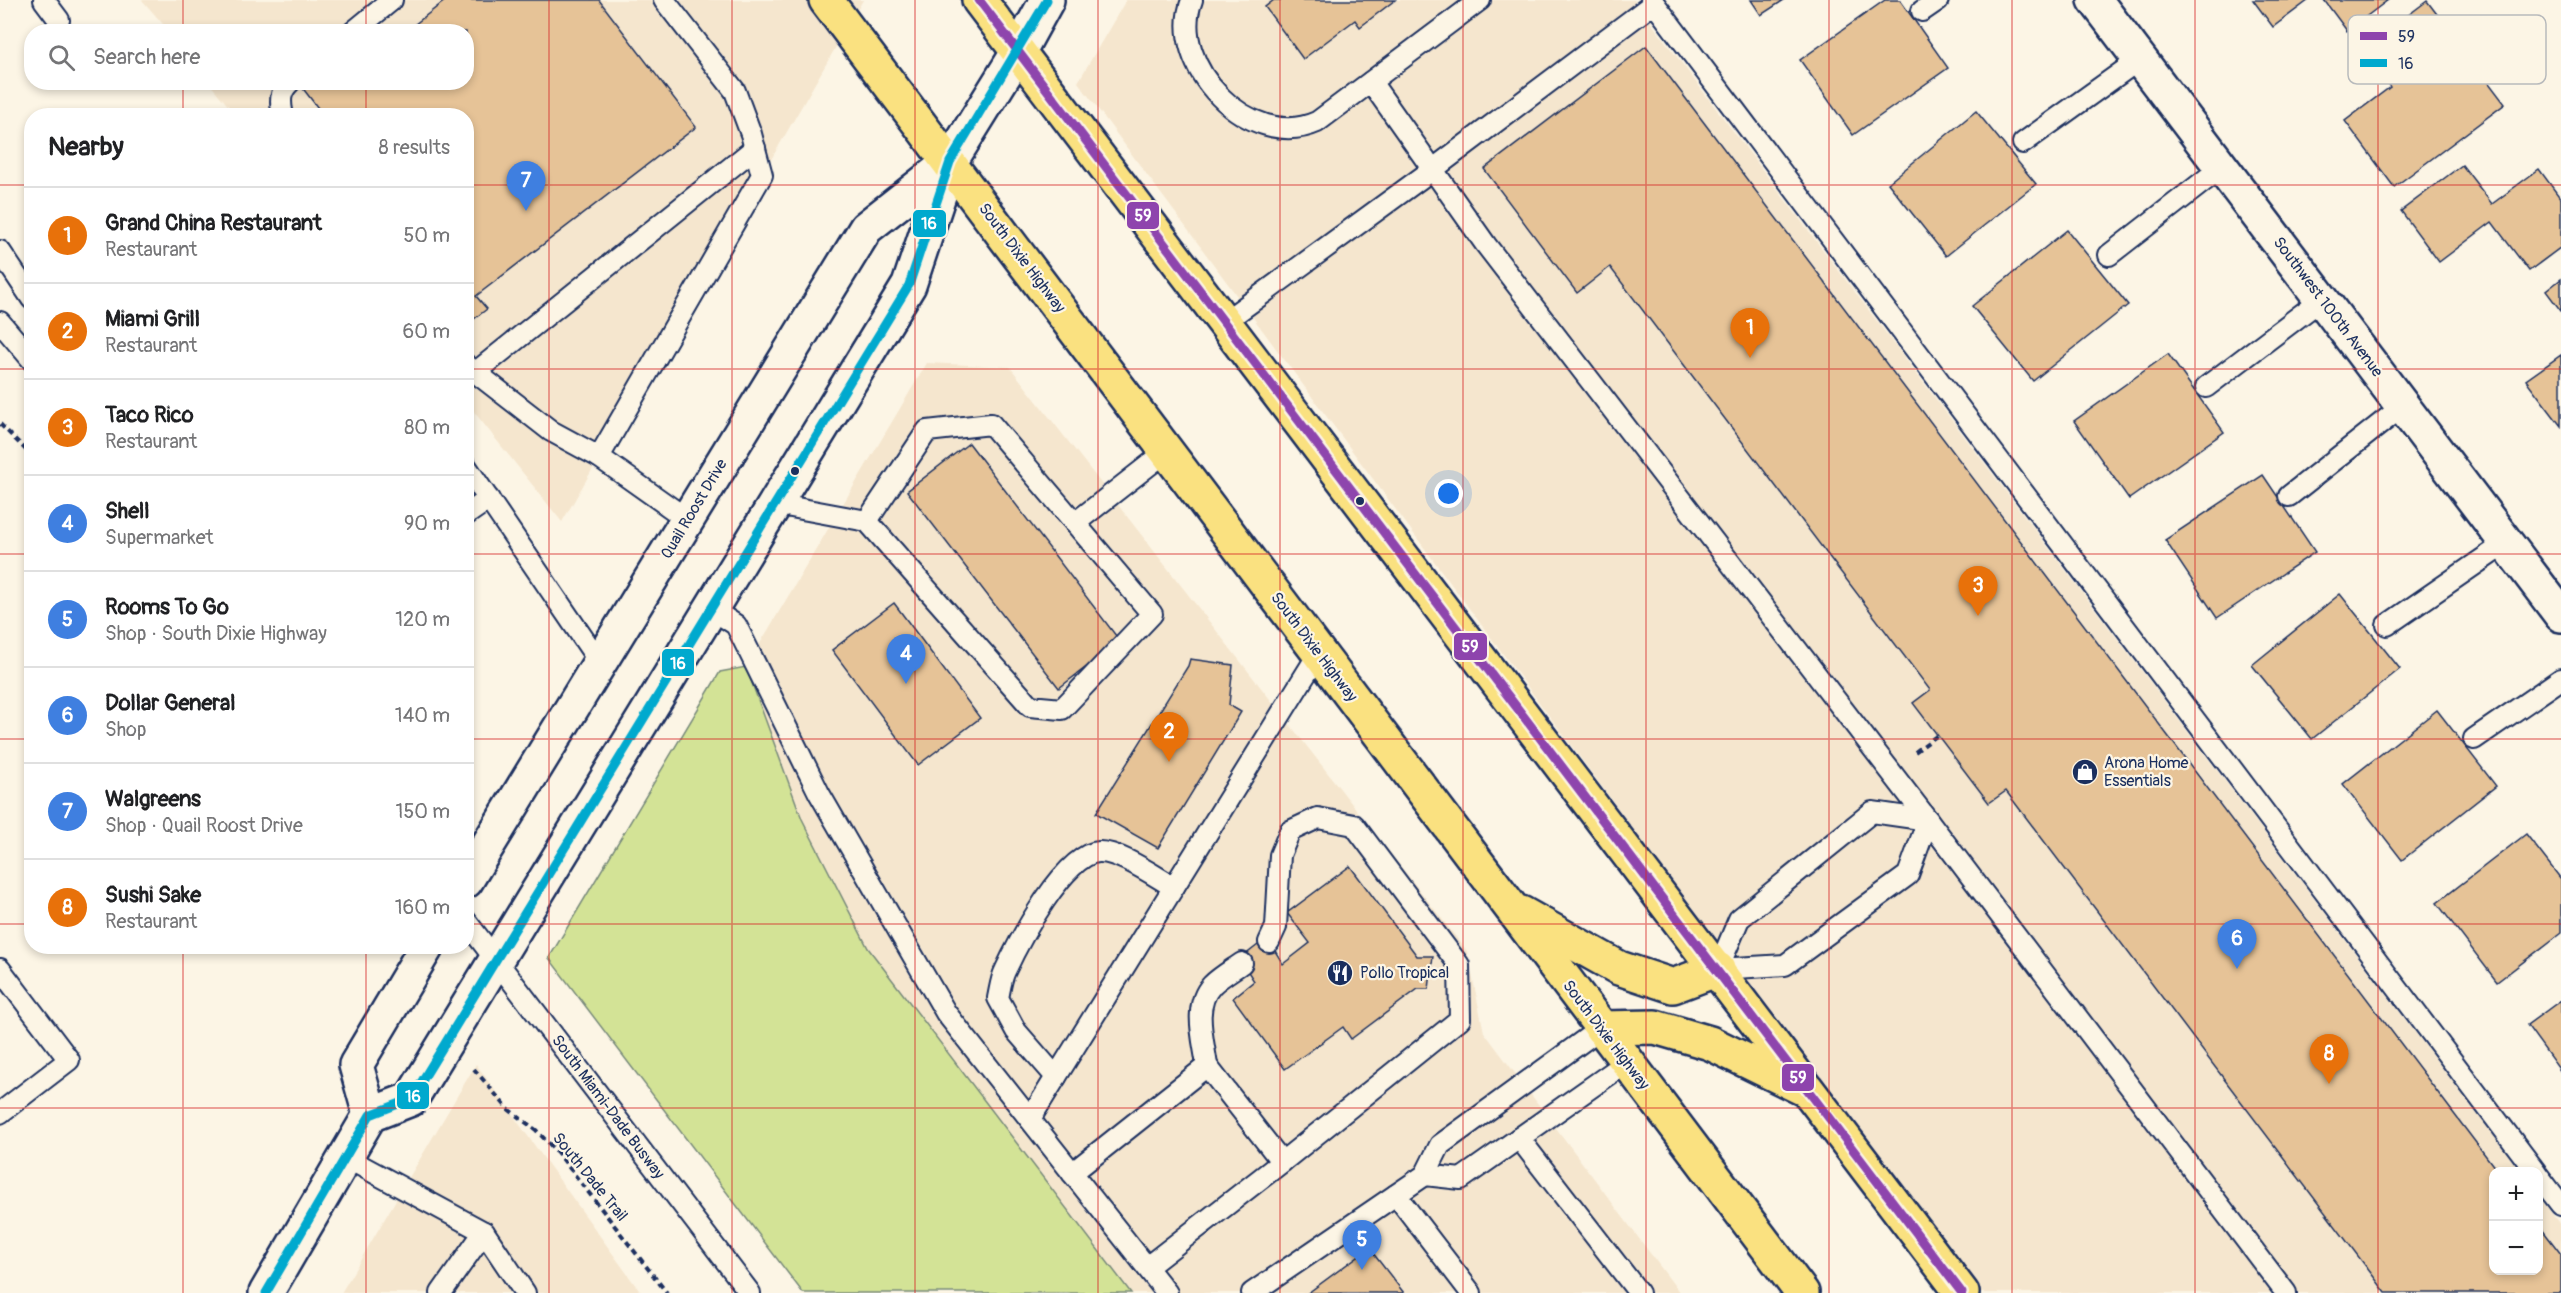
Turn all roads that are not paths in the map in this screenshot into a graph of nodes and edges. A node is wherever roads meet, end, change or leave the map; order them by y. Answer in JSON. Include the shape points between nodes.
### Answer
{"nodes":[{"id":1,"x":44,"y":0,"type":"edge"},
{"id":2,"x":392,"y":0,"type":"edge"},
{"id":3,"x":664,"y":0,"type":"edge"},
{"id":4,"x":826,"y":0,"type":"edge"},
{"id":5,"x":980,"y":0,"type":"edge"},
{"id":6,"x":1047,"y":0,"type":"edge"},
{"id":7,"x":1192,"y":0,"type":"edge"},
{"id":8,"x":1479,"y":0,"type":"edge"},
{"id":9,"x":2095,"y":0,"type":"edge"},
{"id":10,"x":1653,"y":2,"type":"edge"},
{"id":11,"x":59,"y":20,"type":"dead end"},
{"id":12,"x":363,"y":24,"type":"edge"},
{"id":13,"x":1018,"y":51,"type":"junction"},
{"id":14,"x":2140,"y":59,"type":"junction"},
{"id":15,"x":1371,"y":82,"type":"junction"},
{"id":16,"x":284,"y":90,"type":"edge"},
{"id":17,"x":282,"y":108,"type":"edge"},
{"id":18,"x":2023,"y":143,"type":"dead end"},
{"id":19,"x":755,"y":148,"type":"junction"},
{"id":20,"x":950,"y":162,"type":"junction"},
{"id":21,"x":2222,"y":167,"type":"junction"},
{"id":22,"x":1432,"y":170,"type":"junction"},
{"id":23,"x":0,"y":252,"type":"edge"},
{"id":24,"x":2109,"y":255,"type":"dead end"},
{"id":25,"x":24,"y":287,"type":"edge"},
{"id":26,"x":2322,"y":299,"type":"junction"},
{"id":27,"x":0,"y":322,"type":"edge"},
{"id":28,"x":1224,"y":322,"type":"junction"},
{"id":29,"x":24,"y":350,"type":"edge"},
{"id":30,"x":474,"y":366,"type":"edge"},
{"id":31,"x":474,"y":370,"type":"edge"},
{"id":32,"x":2206,"y":387,"type":"dead end"},
{"id":33,"x":2403,"y":406,"type":"junction"},
{"id":34,"x":1167,"y":451,"type":"junction"},
{"id":35,"x":599,"y":458,"type":"junction"},
{"id":36,"x":474,"y":477,"type":"edge"},
{"id":37,"x":2289,"y":496,"type":"dead end"},
{"id":38,"x":489,"y":499,"type":"junction"},
{"id":39,"x":775,"y":504,"type":"junction"},
{"id":40,"x":474,"y":509,"type":"edge"},
{"id":41,"x":688,"y":520,"type":"junction"},
{"id":42,"x":867,"y":522,"type":"junction"},
{"id":43,"x":1075,"y":523,"type":"junction"},
{"id":44,"x":2506,"y":543,"type":"junction"},
{"id":45,"x":710,"y":608,"type":"junction"},
{"id":46,"x":2561,"y":615,"type":"edge"},
{"id":47,"x":2387,"y":625,"type":"dead end"},
{"id":48,"x":1319,"y":654,"type":"junction"},
{"id":49,"x":600,"y":663,"type":"junction"},
{"id":50,"x":2561,"y":679,"type":"edge"},
{"id":51,"x":2474,"y":739,"type":"dead end"},
{"id":52,"x":1928,"y":819,"type":"junction"},
{"id":53,"x":474,"y":868,"type":"edge"},
{"id":54,"x":1174,"y":887,"type":"junction"},
{"id":55,"x":1509,"y":906,"type":"junction"},
{"id":56,"x":474,"y":931,"type":"edge"},
{"id":57,"x":1269,"y":942,"type":"dead end"},
{"id":58,"x":422,"y":954,"type":"edge"},
{"id":59,"x":495,"y":959,"type":"junction"},
{"id":60,"x":1242,"y":963,"type":"dead end"},
{"id":61,"x":0,"y":969,"type":"edge"},
{"id":62,"x":1718,"y":969,"type":"junction"},
{"id":63,"x":1601,"y":1028,"type":"junction"},
{"id":64,"x":1627,"y":1062,"type":"junction"},
{"id":65,"x":1207,"y":1066,"type":"junction"},
{"id":66,"x":1056,"y":1077,"type":"junction"},
{"id":67,"x":1811,"y":1092,"type":"junction"},
{"id":68,"x":0,"y":1113,"type":"edge"},
{"id":69,"x":370,"y":1115,"type":"junction"},
{"id":70,"x":1030,"y":1119,"type":"junction"},
{"id":71,"x":1520,"y":1138,"type":"junction"},
{"id":72,"x":345,"y":1157,"type":"junction"},
{"id":73,"x":1282,"y":1162,"type":"junction"},
{"id":74,"x":2532,"y":1167,"type":"edge"},
{"id":75,"x":1072,"y":1173,"type":"junction"},
{"id":76,"x":1425,"y":1175,"type":"junction"},
{"id":77,"x":2543,"y":1182,"type":"edge"},
{"id":78,"x":1396,"y":1195,"type":"junction"},
{"id":79,"x":2561,"y":1205,"type":"edge"},
{"id":80,"x":484,"y":1232,"type":"junction"},
{"id":81,"x":1147,"y":1267,"type":"junction"},
{"id":82,"x":266,"y":1293,"type":"edge"},
{"id":83,"x":441,"y":1293,"type":"edge"},
{"id":84,"x":525,"y":1293,"type":"edge"},
{"id":85,"x":750,"y":1293,"type":"edge"},
{"id":86,"x":1167,"y":1293,"type":"edge"},
{"id":87,"x":1252,"y":1293,"type":"edge"},
{"id":88,"x":1471,"y":1293,"type":"edge"},
{"id":89,"x":1639,"y":1293,"type":"edge"},
{"id":90,"x":1802,"y":1293,"type":"edge"},
{"id":91,"x":1962,"y":1293,"type":"edge"},
{"id":92,"x":2286,"y":1293,"type":"edge"}],
"edges":[{"from":1,"to":11,"type":"lane"},
{"from":2,"to":12,"type":"lane"},
{"from":3,"to":19,"type":"lane","via":[[735,91]]},
{"from":4,"to":20,"type":"highway","name":"South Dixie Highway"},
{"from":5,"to":13,"type":"highway"},
{"from":6,"to":13,"type":"main road","name":"Quail Roost Drive"},
{"from":7,"to":15,"type":"lane","via":[[1186,33],[1193,55],[1218,94],[1247,117],[1284,128],[1310,125]]},
{"from":8,"to":15,"type":"lane"},
{"from":9,"to":14,"type":"main road","name":"Southwest 100th Avenue"},
{"from":10,"to":22,"type":"lane"},
{"from":10,"to":74,"type":"lane"},
{"from":13,"to":20,"type":"main road","name":"Quail Roost Drive"},
{"from":13,"to":28,"type":"highway"},
{"from":14,"to":18,"type":"lane"},
{"from":14,"to":21,"type":"main road","name":"Southwest 100th Avenue"},
{"from":15,"to":22,"type":"lane"},
{"from":16,"to":17,"type":"lane"},
{"from":19,"to":30,"type":"lane"},
{"from":19,"to":35,"type":"lane","via":[[762,175]]},
{"from":20,"to":34,"type":"highway","name":"South Dixie Highway"},
{"from":20,"to":39,"type":"main road","name":"Quail Roost Drive","via":[[909,285]]},
{"from":20,"to":41,"type":"main road","name":"Quail Roost Drive","via":[[866,228]]},
{"from":21,"to":24,"type":"lane"},
{"from":21,"to":26,"type":"main road","name":"Southwest 100th Avenue"},
{"from":22,"to":28,"type":"lane"},
{"from":22,"to":52,"type":"lane"},
{"from":23,"to":25,"type":"lane"},
{"from":26,"to":32,"type":"lane"},
{"from":26,"to":33,"type":"main road","name":"Southwest 100th Avenue"},
{"from":27,"to":29,"type":"lane"},
{"from":28,"to":62,"type":"highway"},
{"from":31,"to":35,"type":"lane","via":[[551,430]]},
{"from":33,"to":37,"type":"lane"},
{"from":33,"to":44,"type":"main road","name":"Southwest 100th Avenue"},
{"from":34,"to":43,"type":"lane"},
{"from":34,"to":48,"type":"highway","name":"South Dixie Highway"},
{"from":35,"to":41,"type":"lane"},
{"from":36,"to":38,"type":"lane"},
{"from":38,"to":40,"type":"lane"},
{"from":38,"to":49,"type":"lane"},
{"from":39,"to":42,"type":"lane"},
{"from":39,"to":45,"type":"main road","name":"Quail Roost Drive"},
{"from":41,"to":49,"type":"main road","name":"Quail Roost Drive"},
{"from":42,"to":43,"type":"lane","via":[[927,431],[991,424]]},
{"from":42,"to":43,"type":"lane","via":[[1030,706],[1062,710],[1152,614]]},
{"from":44,"to":46,"type":"main road","name":"Southwest 100th Avenue"},
{"from":44,"to":47,"type":"lane"},
{"from":45,"to":59,"type":"main road","name":"Quail Roost Drive"},
{"from":45,"to":70,"type":"lane","via":[[736,625],[819,793],[946,1013]]},
{"from":48,"to":54,"type":"lane"},
{"from":48,"to":55,"type":"highway","name":"South Dixie Highway"},
{"from":49,"to":53,"type":"main road","name":"Quail Roost Drive"},
{"from":50,"to":51,"type":"lane"},
{"from":52,"to":62,"type":"lane","via":[[1908,875],[1785,965]]},
{"from":52,"to":62,"type":"lane","via":[[1872,812],[1738,920]]},
{"from":52,"to":92,"type":"lane"},
{"from":54,"to":66,"type":"lane"},
{"from":54,"to":66,"type":"lane","via":[[1101,851],[1083,856],[1061,877],[1004,973],[998,998],[1016,1031]]},
{"from":55,"to":62,"type":"highway","via":[[1619,968],[1673,986]]},
{"from":55,"to":63,"type":"highway","name":"South Dixie Highway"},
{"from":56,"to":59,"type":"lane","name":"South Miami-Dade Busway"},
{"from":57,"to":73,"type":"lane","via":[[1276,927],[1280,855],[1290,831],[1318,818],[1354,825],[1459,965],[1460,1019]]},
{"from":58,"to":69,"type":"main road","via":[[356,1065]]},
{"from":59,"to":69,"type":"main road","name":"Quail Roost Drive","via":[[411,1099]]},
{"from":59,"to":85,"type":"lane","name":"South Miami-Dade Busway"},
{"from":60,"to":65,"type":"lane","via":[[1204,994],[1200,1009]]},
{"from":61,"to":68,"type":"lane","via":[[69,1060]]},
{"from":62,"to":67,"type":"highway"},
{"from":63,"to":64,"type":"highway","name":"South Dixie Highway"},
{"from":63,"to":67,"type":"highway","via":[[1655,1027],[1710,1043]]},
{"from":63,"to":76,"type":"lane","via":[[1440,1145]]},
{"from":64,"to":71,"type":"lane"},
{"from":64,"to":90,"type":"highway","name":"South Dixie Highway"},
{"from":65,"to":73,"type":"lane"},
{"from":65,"to":75,"type":"lane"},
{"from":66,"to":70,"type":"lane"},
{"from":67,"to":91,"type":"highway"},
{"from":69,"to":72,"type":"main road"},
{"from":70,"to":75,"type":"lane"},
{"from":71,"to":76,"type":"lane","via":[[1461,1179]]},
{"from":71,"to":89,"type":"lane"},
{"from":72,"to":80,"type":"lane"},
{"from":72,"to":82,"type":"main road"},
{"from":73,"to":81,"type":"lane"},
{"from":75,"to":81,"type":"lane"},
{"from":76,"to":78,"type":"lane"},
{"from":77,"to":79,"type":"lane"},
{"from":78,"to":87,"type":"lane"},
{"from":78,"to":88,"type":"lane"},
{"from":80,"to":83,"type":"lane"},
{"from":80,"to":84,"type":"lane"},
{"from":81,"to":86,"type":"lane"}]}
